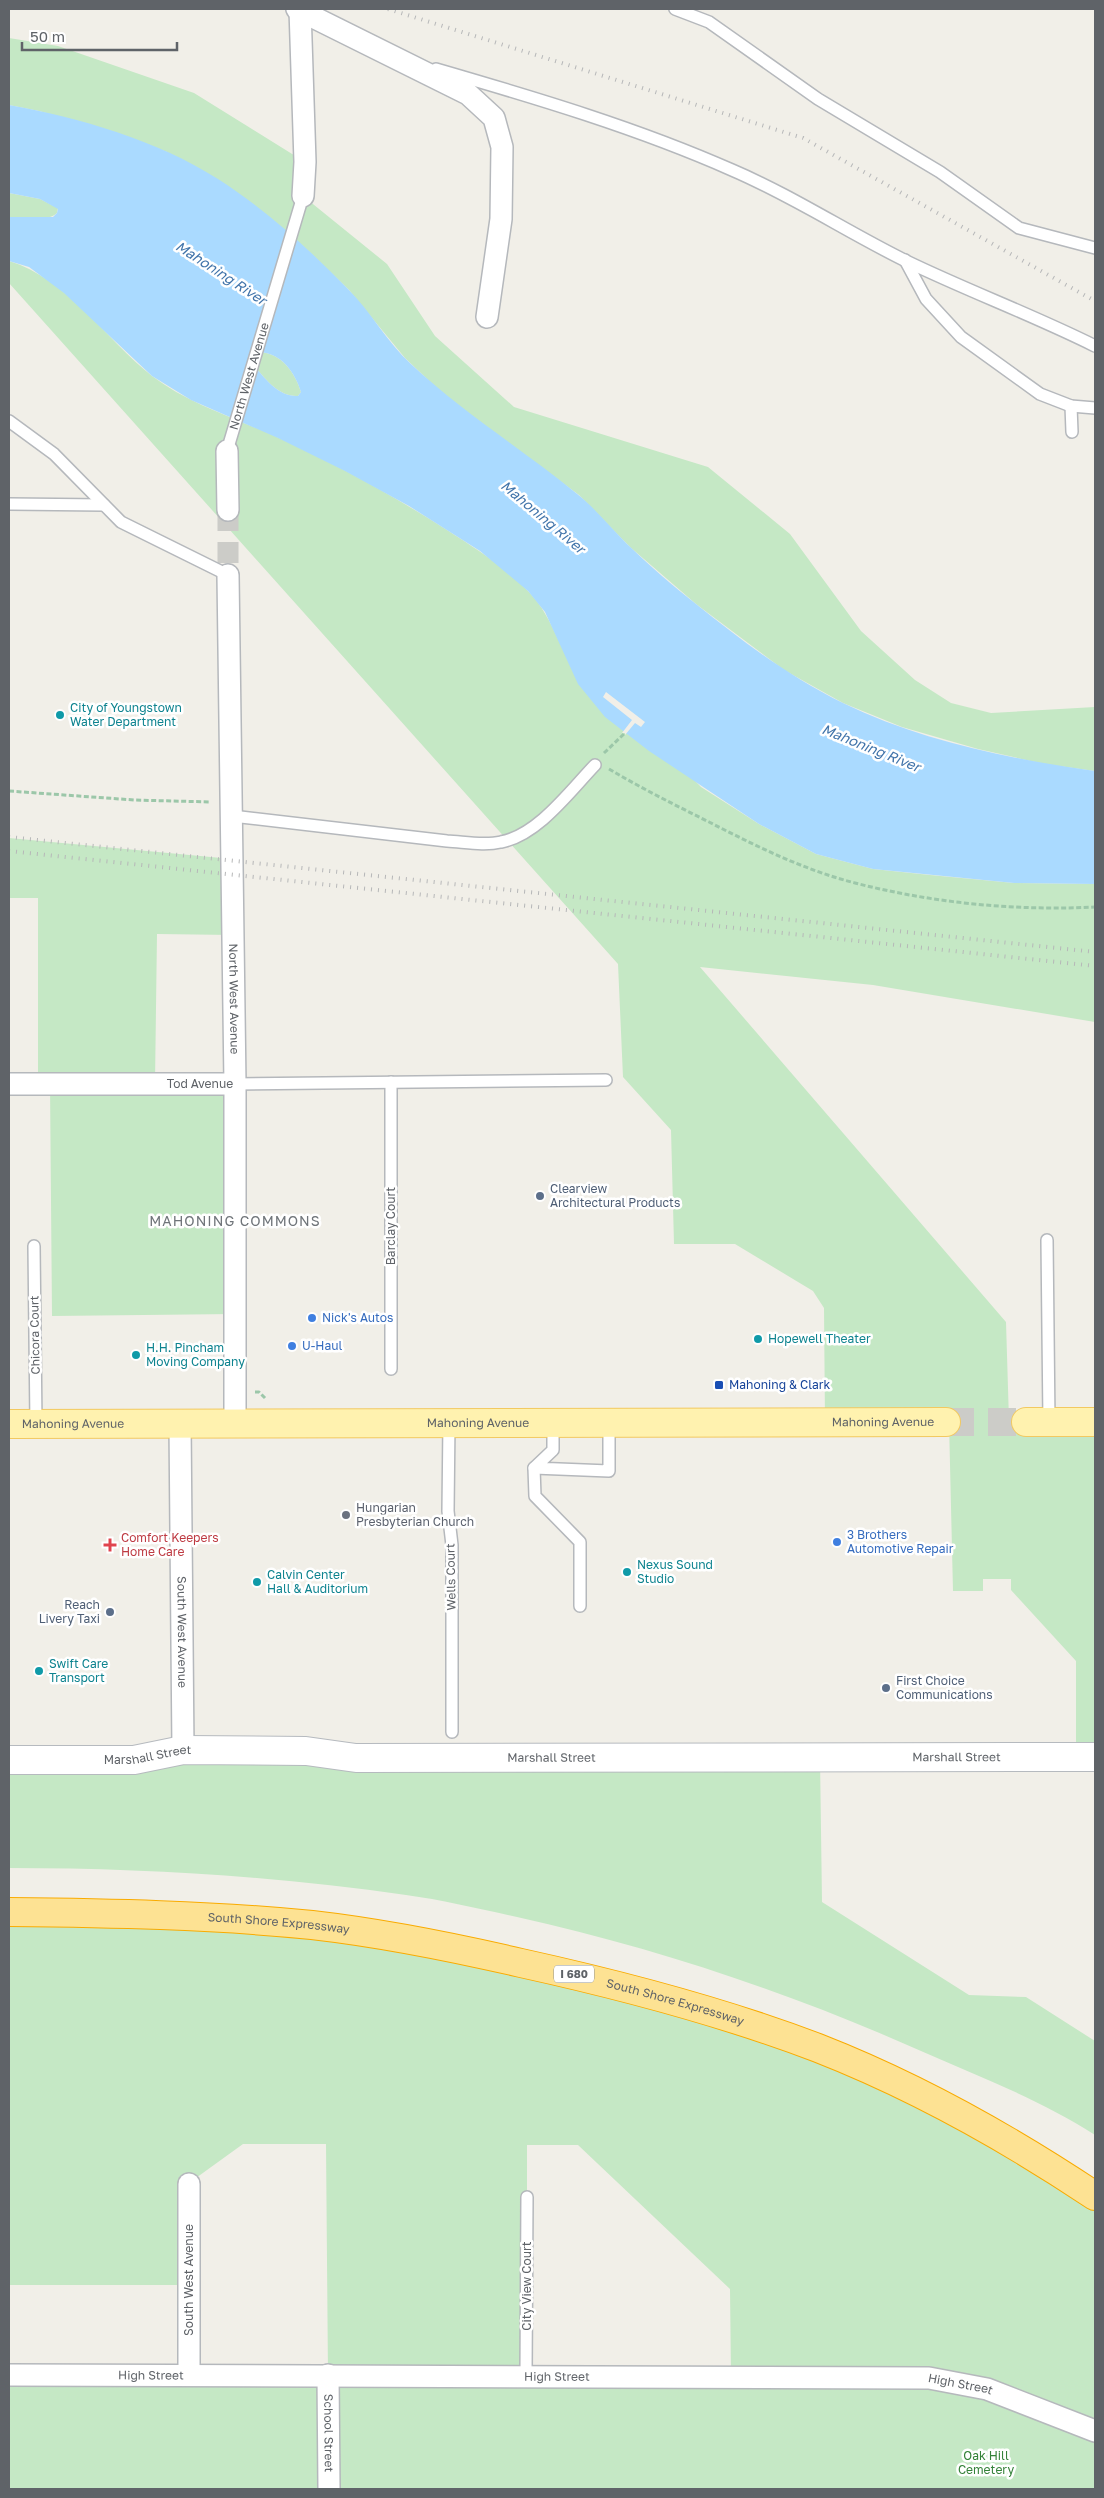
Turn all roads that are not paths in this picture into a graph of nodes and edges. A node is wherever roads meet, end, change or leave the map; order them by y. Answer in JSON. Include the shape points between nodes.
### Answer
{"nodes":[{"id":1,"x":299,"y":9,"type":"edge"},
{"id":2,"x":674,"y":9,"type":"edge"},
{"id":3,"x":394,"y":57,"type":"junction"},
{"id":4,"x":303,"y":196,"type":"joint"},
{"id":5,"x":1095,"y":248,"type":"edge"},
{"id":6,"x":905,"y":260,"type":"junction"},
{"id":7,"x":487,"y":317,"type":"dead end"},
{"id":8,"x":1095,"y":346,"type":"edge"},
{"id":9,"x":1071,"y":406,"type":"junction"},
{"id":10,"x":1095,"y":408,"type":"edge"},
{"id":11,"x":9,"y":421,"type":"edge"},
{"id":12,"x":1072,"y":432,"type":"dead end"},
{"id":13,"x":227,"y":451,"type":"joint"},
{"id":14,"x":9,"y":504,"type":"edge"},
{"id":15,"x":104,"y":505,"type":"junction"},
{"id":16,"x":228,"y":510,"type":"tunnel mouth"},
{"id":17,"x":228,"y":575,"type":"joint"},
{"id":18,"x":595,"y":763,"type":"road end"},
{"id":19,"x":232,"y":809,"type":"junction"},
{"id":20,"x":606,"y":1080,"type":"dead end"},
{"id":21,"x":391,"y":1082,"type":"junction"},
{"id":22,"x":9,"y":1084,"type":"edge"},
{"id":23,"x":235,"y":1084,"type":"junction"},
{"id":24,"x":1047,"y":1240,"type":"dead end"},
{"id":25,"x":34,"y":1246,"type":"dead end"},
{"id":26,"x":391,"y":1369,"type":"dead end"},
{"id":27,"x":449,"y":1422,"type":"junction"},
{"id":28,"x":553,"y":1422,"type":"junction"},
{"id":29,"x":609,"y":1422,"type":"junction"},
{"id":30,"x":946,"y":1422,"type":"tunnel mouth"},
{"id":31,"x":1038,"y":1422,"type":"joint"},
{"id":32,"x":1095,"y":1422,"type":"edge"},
{"id":33,"x":180,"y":1423,"type":"junction"},
{"id":34,"x":236,"y":1423,"type":"junction"},
{"id":35,"x":9,"y":1424,"type":"edge"},
{"id":36,"x":36,"y":1424,"type":"junction"},
{"id":37,"x":534,"y":1468,"type":"junction"},
{"id":38,"x":580,"y":1606,"type":"dead end"},
{"id":39,"x":452,"y":1732,"type":"dead end"},
{"id":40,"x":183,"y":1750,"type":"junction"},
{"id":41,"x":1095,"y":1757,"type":"edge"},
{"id":42,"x":9,"y":1760,"type":"edge"},
{"id":43,"x":9,"y":1912,"type":"edge"},
{"id":44,"x":188,"y":2184,"type":"dead end"},
{"id":45,"x":1095,"y":2196,"type":"edge"},
{"id":46,"x":527,"y":2197,"type":"dead end"},
{"id":47,"x":9,"y":2375,"type":"edge"},
{"id":48,"x":189,"y":2376,"type":"junction"},
{"id":49,"x":328,"y":2376,"type":"junction"},
{"id":50,"x":526,"y":2376,"type":"junction"},
{"id":51,"x":1095,"y":2431,"type":"edge"},
{"id":52,"x":329,"y":2489,"type":"edge"}],
"edges":[{"from":1,"to":3,"type":"street"},
{"from":1,"to":4,"type":"street","name":"North West Avenue","via":[[305,162]]},
{"from":2,"to":5,"type":"lane","via":[[709,22],[818,100],[940,172],[1019,228]]},
{"from":3,"to":6,"type":"lane","via":[[534,97],[732,170],[808,206]]},
{"from":3,"to":7,"type":"street","via":[[468,94],[494,118],[502,147],[501,219]]},
{"from":4,"to":13,"type":"lane","name":"North West Avenue"},
{"from":6,"to":8,"type":"lane","via":[[1042,319]]},
{"from":6,"to":9,"type":"lane","via":[[926,299],[961,337],[1040,394]]},
{"from":9,"to":10,"type":"lane"},
{"from":9,"to":12,"type":"lane"},
{"from":11,"to":15,"type":"lane","via":[[54,454]]},
{"from":13,"to":16,"type":"street","name":"North West Avenue"},
{"from":14,"to":15,"type":"lane"},
{"from":15,"to":17,"type":"lane","via":[[120,522]]},
{"from":17,"to":19,"type":"street","name":"North West Avenue"},
{"from":18,"to":19,"type":"lane","via":[[538,824],[522,835],[502,842],[447,841]]},
{"from":19,"to":23,"type":"street","name":"North West Avenue"},
{"from":20,"to":21,"type":"lane","name":"Tod Avenue"},
{"from":21,"to":23,"type":"lane","name":"Tod Avenue"},
{"from":21,"to":26,"type":"lane","name":"Barclay Court"},
{"from":22,"to":23,"type":"street","name":"Tod Avenue"},
{"from":23,"to":34,"type":"street","name":"North West Avenue"},
{"from":24,"to":31,"type":"lane"},
{"from":25,"to":36,"type":"lane","name":"Chicora Court"},
{"from":27,"to":28,"type":"main road","name":"Mahoning Avenue"},
{"from":27,"to":34,"type":"main road","name":"Mahoning Avenue"},
{"from":27,"to":39,"type":"lane","name":"Wells Court"},
{"from":28,"to":29,"type":"main road","name":"Mahoning Avenue"},
{"from":28,"to":37,"type":"lane","via":[[553,1450]]},
{"from":29,"to":30,"type":"main road","name":"Mahoning Avenue"},
{"from":29,"to":37,"type":"lane","via":[[609,1471]]},
{"from":31,"to":32,"type":"main road"},
{"from":33,"to":34,"type":"main road","name":"Mahoning Avenue"},
{"from":33,"to":36,"type":"main road","name":"Mahoning Avenue"},
{"from":33,"to":40,"type":"street","name":"South West Avenue"},
{"from":35,"to":36,"type":"main road","name":"Mahoning Avenue"},
{"from":37,"to":38,"type":"lane","via":[[535,1496],[580,1542]]},
{"from":40,"to":41,"type":"street","name":"Marshall Street","via":[[306,1751],[356,1758]]},
{"from":40,"to":42,"type":"street","name":"Marshall Street","via":[[134,1760]]},
{"from":43,"to":45,"type":"highway","name":"South Shore Expressway","number":"I 680","via":[[217,1917],[315,1926],[415,1940],[588,1977],[716,2013],[820,2049],[974,2122]]},
{"from":44,"to":48,"type":"street","name":"South West Avenue"},
{"from":46,"to":50,"type":"lane","name":"City View Court"},
{"from":47,"to":48,"type":"street","name":"High Street"},
{"from":48,"to":49,"type":"street","name":"High Street"},
{"from":49,"to":50,"type":"street","name":"High Street"},
{"from":49,"to":52,"type":"street","name":"School Street"},
{"from":50,"to":51,"type":"street","name":"High Street","via":[[929,2378],[987,2389]]}]}
